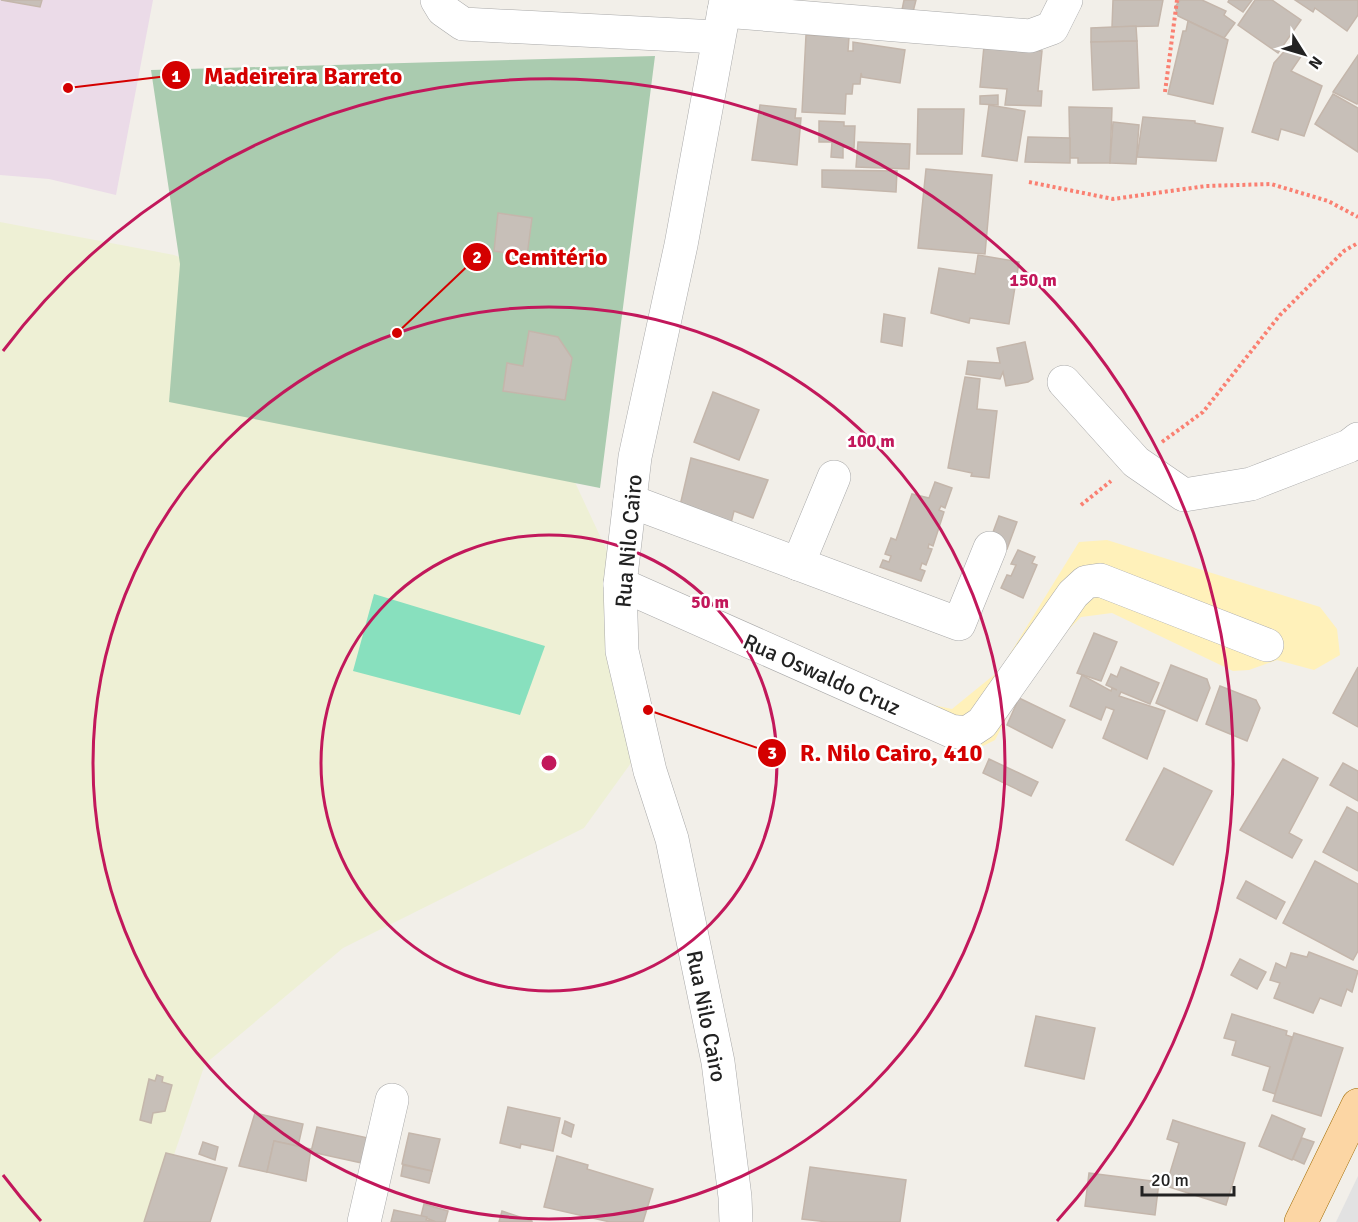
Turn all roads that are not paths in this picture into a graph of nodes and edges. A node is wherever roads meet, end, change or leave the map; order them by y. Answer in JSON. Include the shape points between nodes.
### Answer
{"nodes":[{"id":1,"x":437,"y":0,"type":"edge"},
{"id":2,"x":1066,"y":0,"type":"edge"},
{"id":3,"x":939,"y":14,"type":"edge"},
{"id":4,"x":722,"y":16,"type":"edge"},
{"id":5,"x":1064,"y":382,"type":"dead end"},
{"id":6,"x":1358,"y":440,"type":"edge"},
{"id":7,"x":834,"y":477,"type":"dead end"},
{"id":8,"x":630,"y":501,"type":"junction"},
{"id":9,"x":990,"y":548,"type":"dead end"},
{"id":10,"x":798,"y":564,"type":"junction"},
{"id":11,"x":620,"y":584,"type":"junction"},
{"id":12,"x":1267,"y":645,"type":"dead end"},
{"id":13,"x":392,"y":1100,"type":"dead end"},
{"id":14,"x":1358,"y":1105,"type":"edge"},
{"id":15,"x":364,"y":1222,"type":"edge"},
{"id":16,"x":736,"y":1222,"type":"edge"},
{"id":17,"x":1301,"y":1222,"type":"edge"}],
"edges":[{"from":1,"to":4,"type":"street","via":[[443,10],[463,24]]},
{"from":2,"to":3,"type":"street","via":[[1052,28],[1030,36]]},
{"from":3,"to":4,"type":"street"},
{"from":4,"to":8,"type":"street","name":"Rua Nilo Cairo","via":[[681,245],[635,457]]},
{"from":5,"to":6,"type":"street","via":[[1136,462],[1184,495],[1251,484]]},
{"from":7,"to":10,"type":"street"},
{"from":8,"to":10,"type":"street"},
{"from":8,"to":11,"type":"street","name":"Rua Nilo Cairo"},
{"from":9,"to":10,"type":"street","via":[[958,624]]},
{"from":11,"to":12,"type":"street","name":"Rua Oswaldo Cruz","via":[[951,731],[967,733],[982,723],[1073,594],[1086,582],[1100,580]]},
{"from":11,"to":16,"type":"street","name":"Rua Nilo Cairo","via":[[622,651],[650,771],[672,839],[718,1062]]},
{"from":13,"to":15,"type":"street"},
{"from":14,"to":17,"type":"main road"}]}
